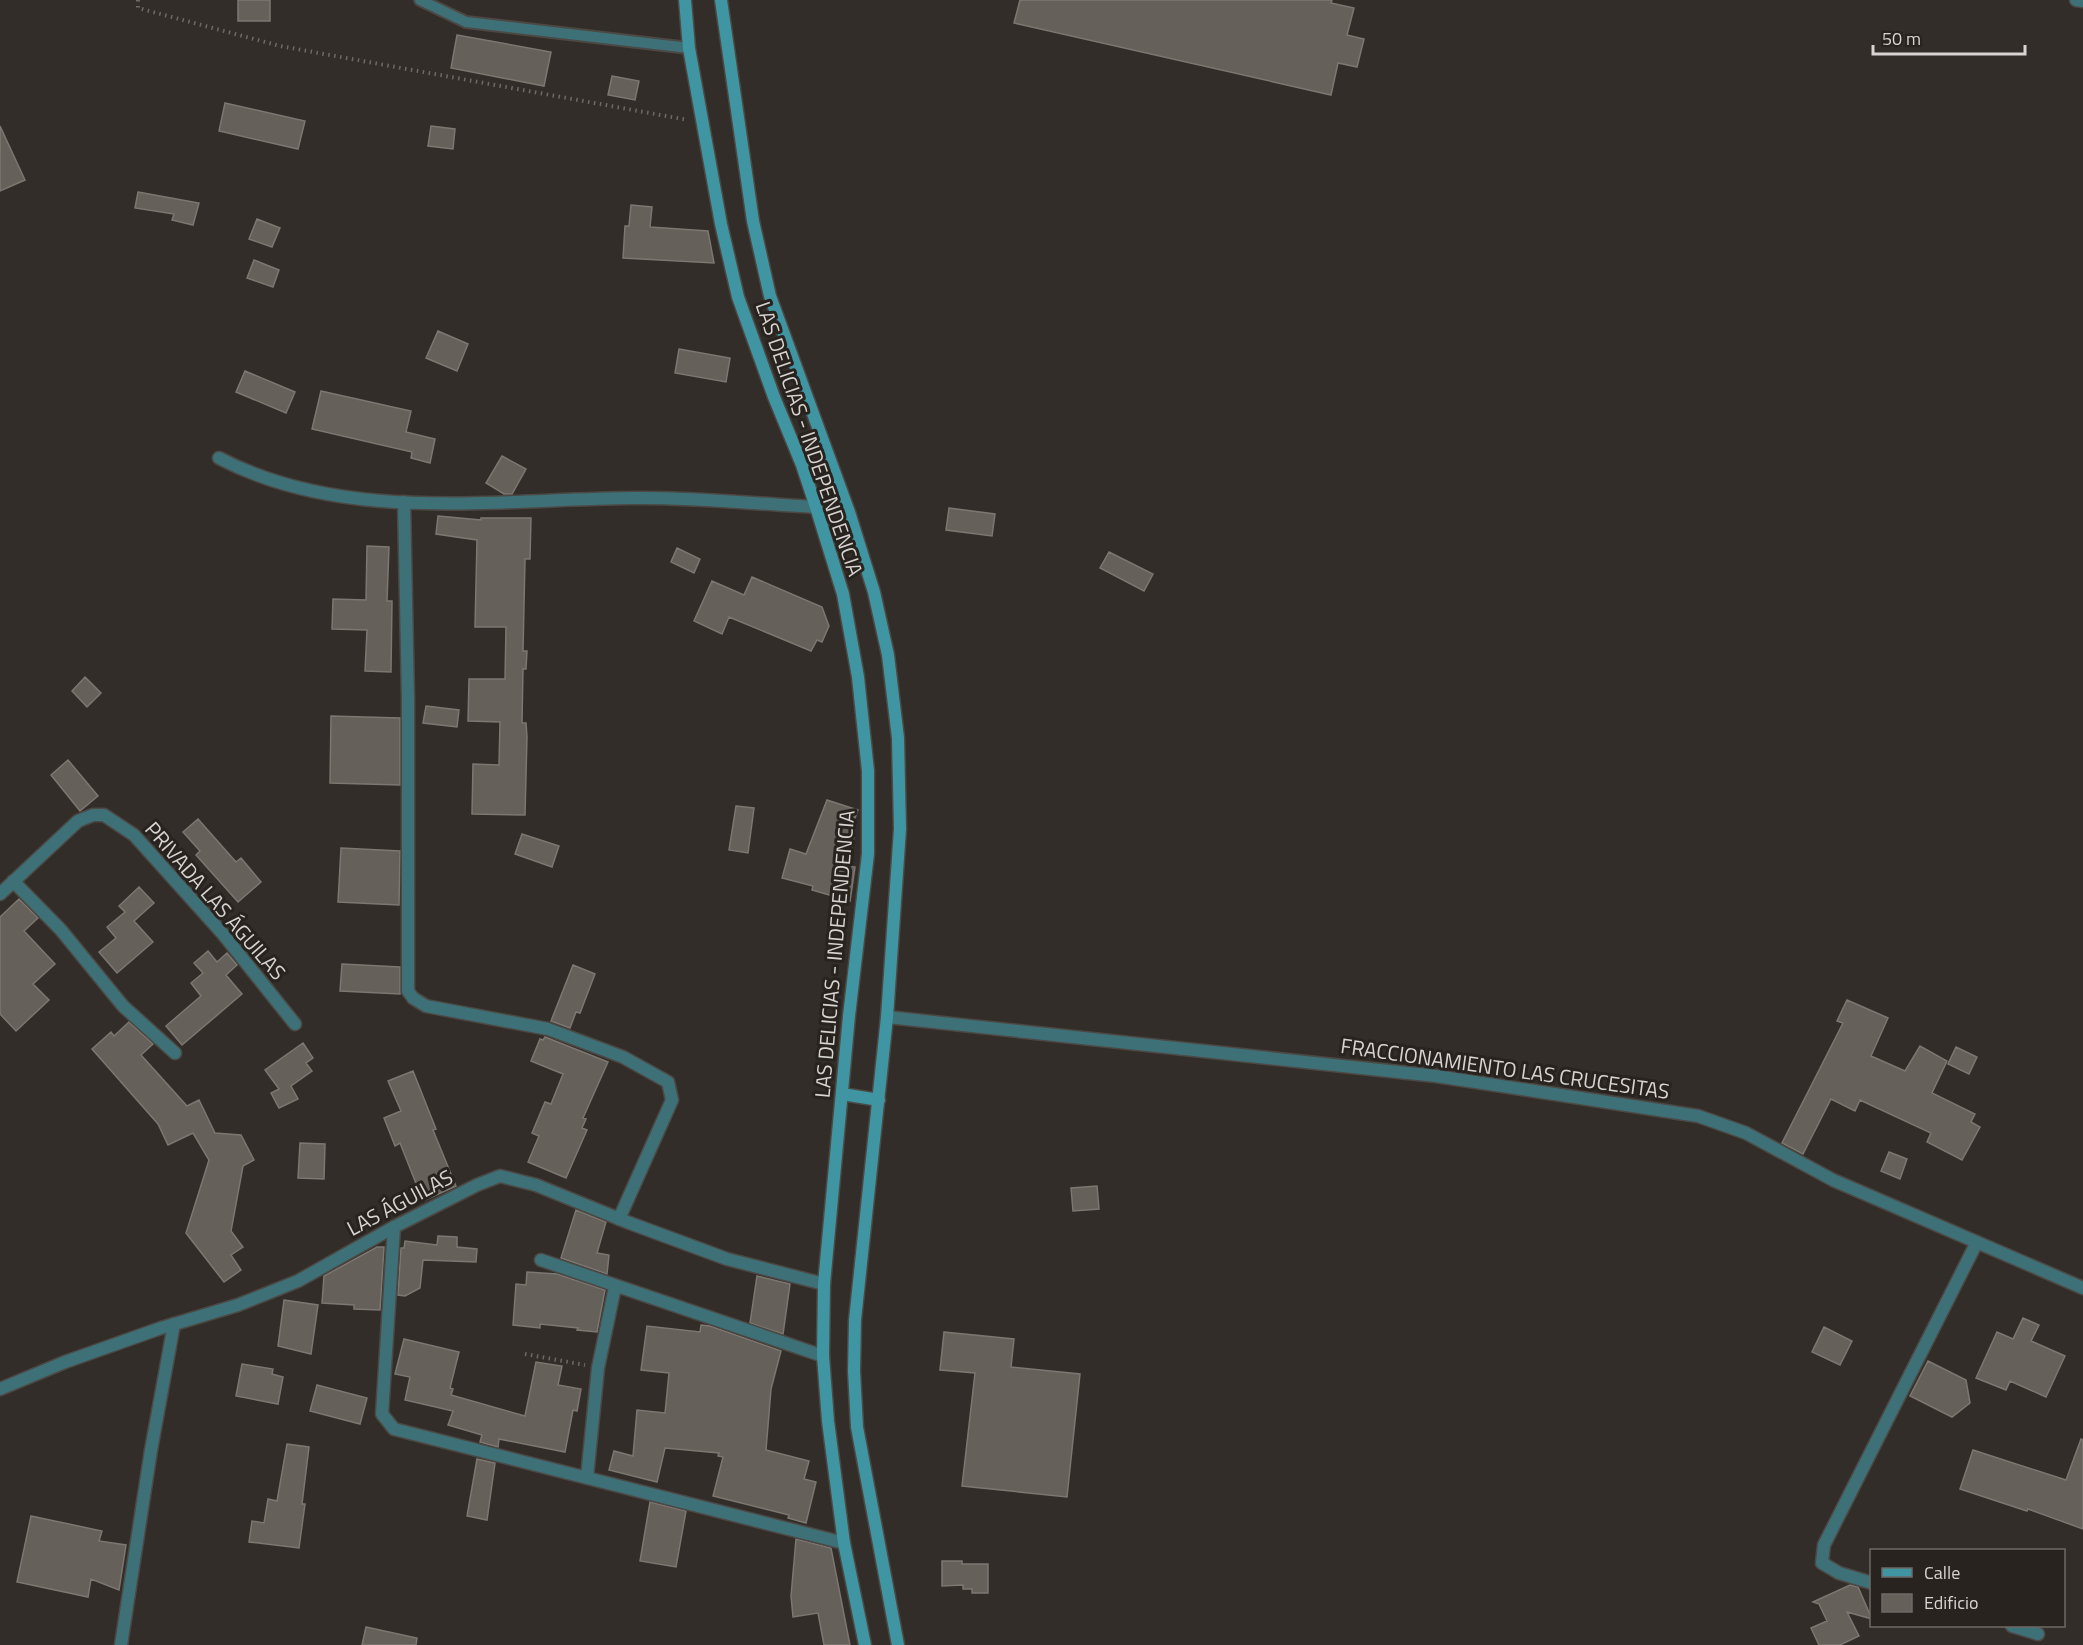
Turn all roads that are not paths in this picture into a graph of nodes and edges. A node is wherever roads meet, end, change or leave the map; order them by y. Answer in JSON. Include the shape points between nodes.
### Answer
{"nodes":[{"id":1,"x":420,"y":0,"type":"edge"},
{"id":2,"x":685,"y":0,"type":"edge"},
{"id":3,"x":721,"y":0,"type":"edge"},
{"id":4,"x":2076,"y":0,"type":"edge"},
{"id":5,"x":2083,"y":1,"type":"edge"},
{"id":6,"x":689,"y":48,"type":"junction"},
{"id":7,"x":219,"y":458,"type":"dead end"},
{"id":8,"x":405,"y":502,"type":"junction"},
{"id":9,"x":816,"y":507,"type":"junction"},
{"id":10,"x":13,"y":881,"type":"junction"},
{"id":11,"x":0,"y":894,"type":"edge"},
{"id":12,"x":887,"y":1017,"type":"junction"},
{"id":13,"x":295,"y":1024,"type":"dead end"},
{"id":14,"x":175,"y":1053,"type":"dead end"},
{"id":15,"x":842,"y":1094,"type":"junction"},
{"id":16,"x":879,"y":1100,"type":"junction"},
{"id":17,"x":620,"y":1219,"type":"junction"},
{"id":18,"x":394,"y":1227,"type":"junction"},
{"id":19,"x":1977,"y":1242,"type":"junction"},
{"id":20,"x":541,"y":1260,"type":"dead end"},
{"id":21,"x":824,"y":1284,"type":"junction"},
{"id":22,"x":615,"y":1287,"type":"junction"},
{"id":23,"x":2083,"y":1288,"type":"edge"},
{"id":24,"x":174,"y":1324,"type":"junction"},
{"id":25,"x":823,"y":1356,"type":"junction"},
{"id":26,"x":0,"y":1389,"type":"edge"},
{"id":27,"x":587,"y":1478,"type":"junction"},
{"id":28,"x":844,"y":1543,"type":"junction"},
{"id":29,"x":1870,"y":1582,"type":"edge"},
{"id":30,"x":2015,"y":1627,"type":"edge"},
{"id":31,"x":2038,"y":1634,"type":"dead end"},
{"id":32,"x":121,"y":1645,"type":"edge"},
{"id":33,"x":865,"y":1645,"type":"edge"},
{"id":34,"x":898,"y":1645,"type":"edge"}],
"edges":[{"from":1,"to":6,"type":"lane","via":[[466,22]]},
{"from":2,"to":6,"type":"main road","name":"LAS DELICIAS - INDEPENDENCIA"},
{"from":3,"to":12,"type":"main road","name":"LAS DELICIAS - INDEPENDENCIA","via":[[753,221],[770,296],[849,512],[874,592],[888,655],[898,738],[900,829]]},
{"from":4,"to":5,"type":"street"},
{"from":6,"to":9,"type":"main road","name":"LAS DELICIAS - INDEPENDENCIA","via":[[738,297]]},
{"from":7,"to":8,"type":"street","via":[[241,470],[288,485],[352,498]]},
{"from":8,"to":9,"type":"street","via":[[637,498]]},
{"from":8,"to":17,"type":"street","via":[[408,991],[426,1006],[548,1029],[622,1057],[668,1082],[672,1100]]},
{"from":9,"to":15,"type":"main road","name":"LAS DELICIAS - INDEPENDENCIA","via":[[843,594],[858,677],[868,771],[868,854]]},
{"from":10,"to":11,"type":"street","name":"PRIVADA LAS ÁGUILAS"},
{"from":10,"to":13,"type":"street","name":"PRIVADA LAS ÁGUILAS","via":[[78,821],[104,815],[134,835],[223,934]]},
{"from":10,"to":14,"type":"street","via":[[61,930],[123,1006]]},
{"from":12,"to":16,"type":"main road","name":"LAS DELICIAS - INDEPENDENCIA"},
{"from":12,"to":19,"type":"street","name":"FRACCIONAMIENTO LAS CRUCESITAS","via":[[1436,1076],[1698,1116],[1746,1133],[1833,1180]]},
{"from":15,"to":16,"type":"main road"},
{"from":15,"to":21,"type":"main road","name":"LAS DELICIAS - INDEPENDENCIA"},
{"from":16,"to":34,"type":"main road","name":"LAS DELICIAS - INDEPENDENCIA","via":[[855,1320],[854,1371],[857,1427]]},
{"from":17,"to":18,"type":"street","name":"LAS ÁGUILAS","via":[[536,1185],[500,1176]]},
{"from":17,"to":21,"type":"street","name":"LAS ÁGUILAS","via":[[727,1259]]},
{"from":18,"to":24,"type":"street","name":"LAS ÁGUILAS","via":[[298,1281],[238,1305]]},
{"from":18,"to":27,"type":"street","via":[[382,1414],[394,1429]]},
{"from":19,"to":23,"type":"street","name":"FRACCIONAMIENTO LAS CRUCESITAS"},
{"from":19,"to":29,"type":"street","via":[[1824,1545],[1822,1563]]},
{"from":20,"to":22,"type":"street"},
{"from":21,"to":25,"type":"main road","name":"LAS DELICIAS - INDEPENDENCIA"},
{"from":22,"to":25,"type":"street"},
{"from":22,"to":27,"type":"street","via":[[598,1368]]},
{"from":24,"to":26,"type":"street","name":"LAS ÁGUILAS"},
{"from":24,"to":32,"type":"street"},
{"from":25,"to":28,"type":"main road","name":"LAS DELICIAS - INDEPENDENCIA"},
{"from":27,"to":28,"type":"street"},
{"from":28,"to":33,"type":"main road","name":"LAS DELICIAS - INDEPENDENCIA"},
{"from":30,"to":31,"type":"street"}]}
